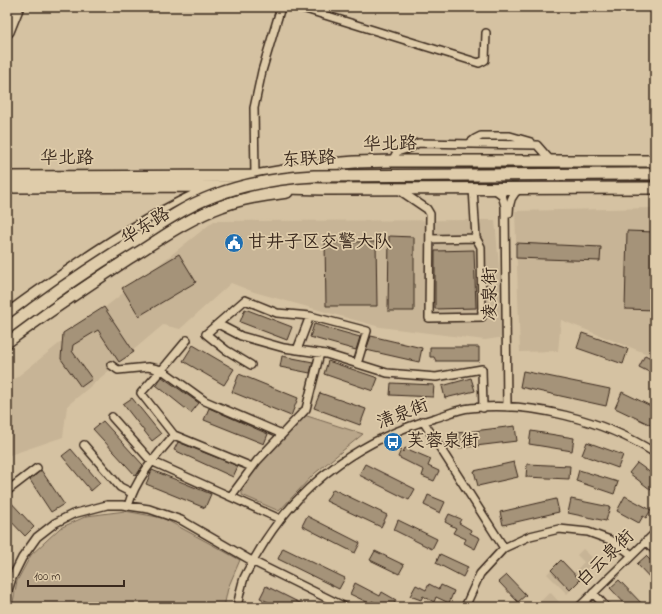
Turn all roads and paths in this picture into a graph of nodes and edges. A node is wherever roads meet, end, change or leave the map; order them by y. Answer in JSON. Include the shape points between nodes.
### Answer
{"nodes":[{"id":1,"x":14,"y":7,"type":"edge"},
{"id":2,"x":20,"y":7,"type":"edge"},
{"id":3,"x":280,"y":7,"type":"edge"},
{"id":4,"x":299,"y":7,"type":"edge"},
{"id":5,"x":7,"y":24,"type":"edge"},
{"id":6,"x":486,"y":33,"type":"dead end"},
{"id":7,"x":7,"y":35,"type":"edge"},
{"id":8,"x":392,"y":161,"type":"junction"},
{"id":9,"x":551,"y":161,"type":"junction"},
{"id":10,"x":655,"y":161,"type":"edge"},
{"id":11,"x":655,"y":174,"type":"edge"},
{"id":12,"x":255,"y":176,"type":"junction"},
{"id":13,"x":7,"y":177,"type":"edge"},
{"id":14,"x":216,"y":186,"type":"junction"},
{"id":15,"x":7,"y":187,"type":"edge"},
{"id":16,"x":397,"y":188,"type":"junction"},
{"id":17,"x":474,"y":188,"type":"junction"},
{"id":18,"x":492,"y":188,"type":"junction"},
{"id":19,"x":521,"y":188,"type":"junction"},
{"id":20,"x":655,"y":188,"type":"edge"},
{"id":21,"x":323,"y":189,"type":"junction"},
{"id":22,"x":476,"y":238,"type":"junction"},
{"id":23,"x":430,"y":240,"type":"junction"},
{"id":24,"x":10,"y":310,"type":"edge"},
{"id":25,"x":310,"y":316,"type":"junction"},
{"id":26,"x":218,"y":324,"type":"junction"},
{"id":27,"x":7,"y":328,"type":"edge"},
{"id":28,"x":187,"y":340,"type":"dead end"},
{"id":29,"x":7,"y":342,"type":"edge"},
{"id":30,"x":296,"y":350,"type":"junction"},
{"id":31,"x":320,"y":353,"type":"junction"},
{"id":32,"x":357,"y":364,"type":"junction"},
{"id":33,"x":111,"y":365,"type":"dead end"},
{"id":34,"x":251,"y":365,"type":"dead end"},
{"id":35,"x":162,"y":370,"type":"junction"},
{"id":36,"x":509,"y":407,"type":"junction"},
{"id":37,"x":483,"y":408,"type":"junction"},
{"id":38,"x":112,"y":417,"type":"dead end"},
{"id":39,"x":423,"y":422,"type":"junction"},
{"id":40,"x":282,"y":434,"type":"junction"},
{"id":41,"x":174,"y":435,"type":"junction"},
{"id":42,"x":84,"y":445,"type":"dead end"},
{"id":43,"x":655,"y":453,"type":"edge"},
{"id":44,"x":152,"y":461,"type":"junction"},
{"id":45,"x":252,"y":467,"type":"junction"},
{"id":46,"x":37,"y":468,"type":"dead end"},
{"id":47,"x":7,"y":492,"type":"edge"},
{"id":48,"x":132,"y":493,"type":"junction"},
{"id":49,"x":231,"y":496,"type":"junction"},
{"id":50,"x":128,"y":506,"type":"junction"},
{"id":51,"x":280,"y":519,"type":"junction"},
{"id":52,"x":655,"y":533,"type":"edge"},
{"id":53,"x":646,"y":542,"type":"junction"},
{"id":54,"x":504,"y":548,"type":"junction"},
{"id":55,"x":655,"y":551,"type":"edge"},
{"id":56,"x":632,"y":555,"type":"junction"},
{"id":57,"x":252,"y":561,"type":"junction"},
{"id":58,"x":7,"y":594,"type":"edge"},
{"id":59,"x":593,"y":594,"type":"junction"},
{"id":60,"x":237,"y":607,"type":"edge"},
{"id":61,"x":345,"y":607,"type":"edge"},
{"id":62,"x":465,"y":607,"type":"edge"},
{"id":63,"x":579,"y":607,"type":"edge"},
{"id":64,"x":606,"y":607,"type":"edge"}],
"edges":[{"from":1,"to":5,"type":"main road"},
{"from":2,"to":7,"type":"street"},
{"from":3,"to":12,"type":"street","via":[[254,108]]},
{"from":4,"to":6,"type":"street","via":[[480,63],[485,60]]},
{"from":8,"to":9,"type":"highway","name":"华北路"},
{"from":8,"to":9,"type":"street","via":[[397,152],[418,143],[537,144]]},
{"from":8,"to":12,"type":"highway","name":"华北路","via":[[319,165]]},
{"from":9,"to":10,"type":"highway","name":"华北路"},
{"from":11,"to":27,"type":"highway","name":"东联路","bridge":true,"via":[[314,176],[263,181],[212,196],[174,216],[84,273]]},
{"from":12,"to":13,"type":"highway","name":"华北路"},
{"from":14,"to":15,"type":"highway","name":"华北路"},
{"from":14,"to":21,"type":"highway","name":"华北路"},
{"from":14,"to":24,"type":"highway","name":"华东路","via":[[148,219]]},
{"from":16,"to":17,"type":"highway","name":"华北路"},
{"from":16,"to":21,"type":"highway","name":"华北路"},
{"from":16,"to":23,"type":"street","via":[[427,209],[430,214]]},
{"from":17,"to":18,"type":"highway","name":"华北路"},
{"from":17,"to":22,"type":"street"},
{"from":18,"to":19,"type":"highway","name":"华北路"},
{"from":18,"to":36,"type":"street","name":"凌泉街","via":[[502,195],[505,206]]},
{"from":19,"to":20,"type":"highway","name":"华北路"},
{"from":19,"to":36,"type":"street","name":"凌泉街","via":[[513,195],[509,206]]},
{"from":21,"to":29,"type":"highway","name":"华东路","via":[[247,199],[222,206],[188,221],[89,284]]},
{"from":22,"to":23,"type":"street"},
{"from":22,"to":23,"type":"street","via":[[481,247],[482,317],[429,318]]},
{"from":25,"to":26,"type":"street","via":[[278,313],[245,300]]},
{"from":25,"to":30,"type":"street"},
{"from":25,"to":32,"type":"street","via":[[367,331]]},
{"from":26,"to":30,"type":"street","via":[[242,336]]},
{"from":26,"to":34,"type":"street","via":[[206,334]]},
{"from":28,"to":35,"type":"street"},
{"from":30,"to":31,"type":"street"},
{"from":31,"to":32,"type":"street"},
{"from":31,"to":40,"type":"street","via":[[306,409]]},
{"from":32,"to":37,"type":"street","via":[[387,373],[436,377],[482,369]]},
{"from":33,"to":35,"type":"street","via":[[118,370],[148,367]]},
{"from":35,"to":40,"type":"street","via":[[205,401]]},
{"from":35,"to":41,"type":"street","via":[[141,393]]},
{"from":36,"to":37,"type":"street","name":"清泉街"},
{"from":36,"to":43,"type":"street","name":"清泉街","via":[[568,416],[600,425]]},
{"from":37,"to":39,"type":"street","name":"清泉街","via":[[469,408]]},
{"from":38,"to":44,"type":"street"},
{"from":39,"to":51,"type":"street","name":"清泉街","via":[[377,440],[342,460],[313,483]]},
{"from":39,"to":54,"type":"street"},
{"from":40,"to":45,"type":"street"},
{"from":41,"to":44,"type":"street"},
{"from":41,"to":45,"type":"street"},
{"from":42,"to":48,"type":"street","via":[[120,487]]},
{"from":44,"to":48,"type":"street"},
{"from":44,"to":49,"type":"street"},
{"from":45,"to":49,"type":"street"},
{"from":46,"to":47,"type":"street"},
{"from":48,"to":50,"type":"street"},
{"from":49,"to":51,"type":"street"},
{"from":50,"to":57,"type":"street","via":[[149,509],[181,520]]},
{"from":50,"to":58,"type":"street","via":[[107,505],[74,514],[55,523],[37,537],[22,558]]},
{"from":51,"to":57,"type":"street","name":"清泉街"},
{"from":52,"to":53,"type":"street","name":"白云泉街"},
{"from":53,"to":55,"type":"street"},
{"from":53,"to":56,"type":"street","name":"白云泉街"},
{"from":54,"to":56,"type":"street","via":[[530,536],[559,529],[588,532],[613,541]]},
{"from":54,"to":62,"type":"street","via":[[480,574]]},
{"from":56,"to":59,"type":"street","name":"白云泉街"},
{"from":57,"to":60,"type":"street","name":"清泉街","via":[[244,579]]},
{"from":57,"to":61,"type":"street"},
{"from":59,"to":63,"type":"street","name":"白云泉街"},
{"from":59,"to":64,"type":"street"}]}
